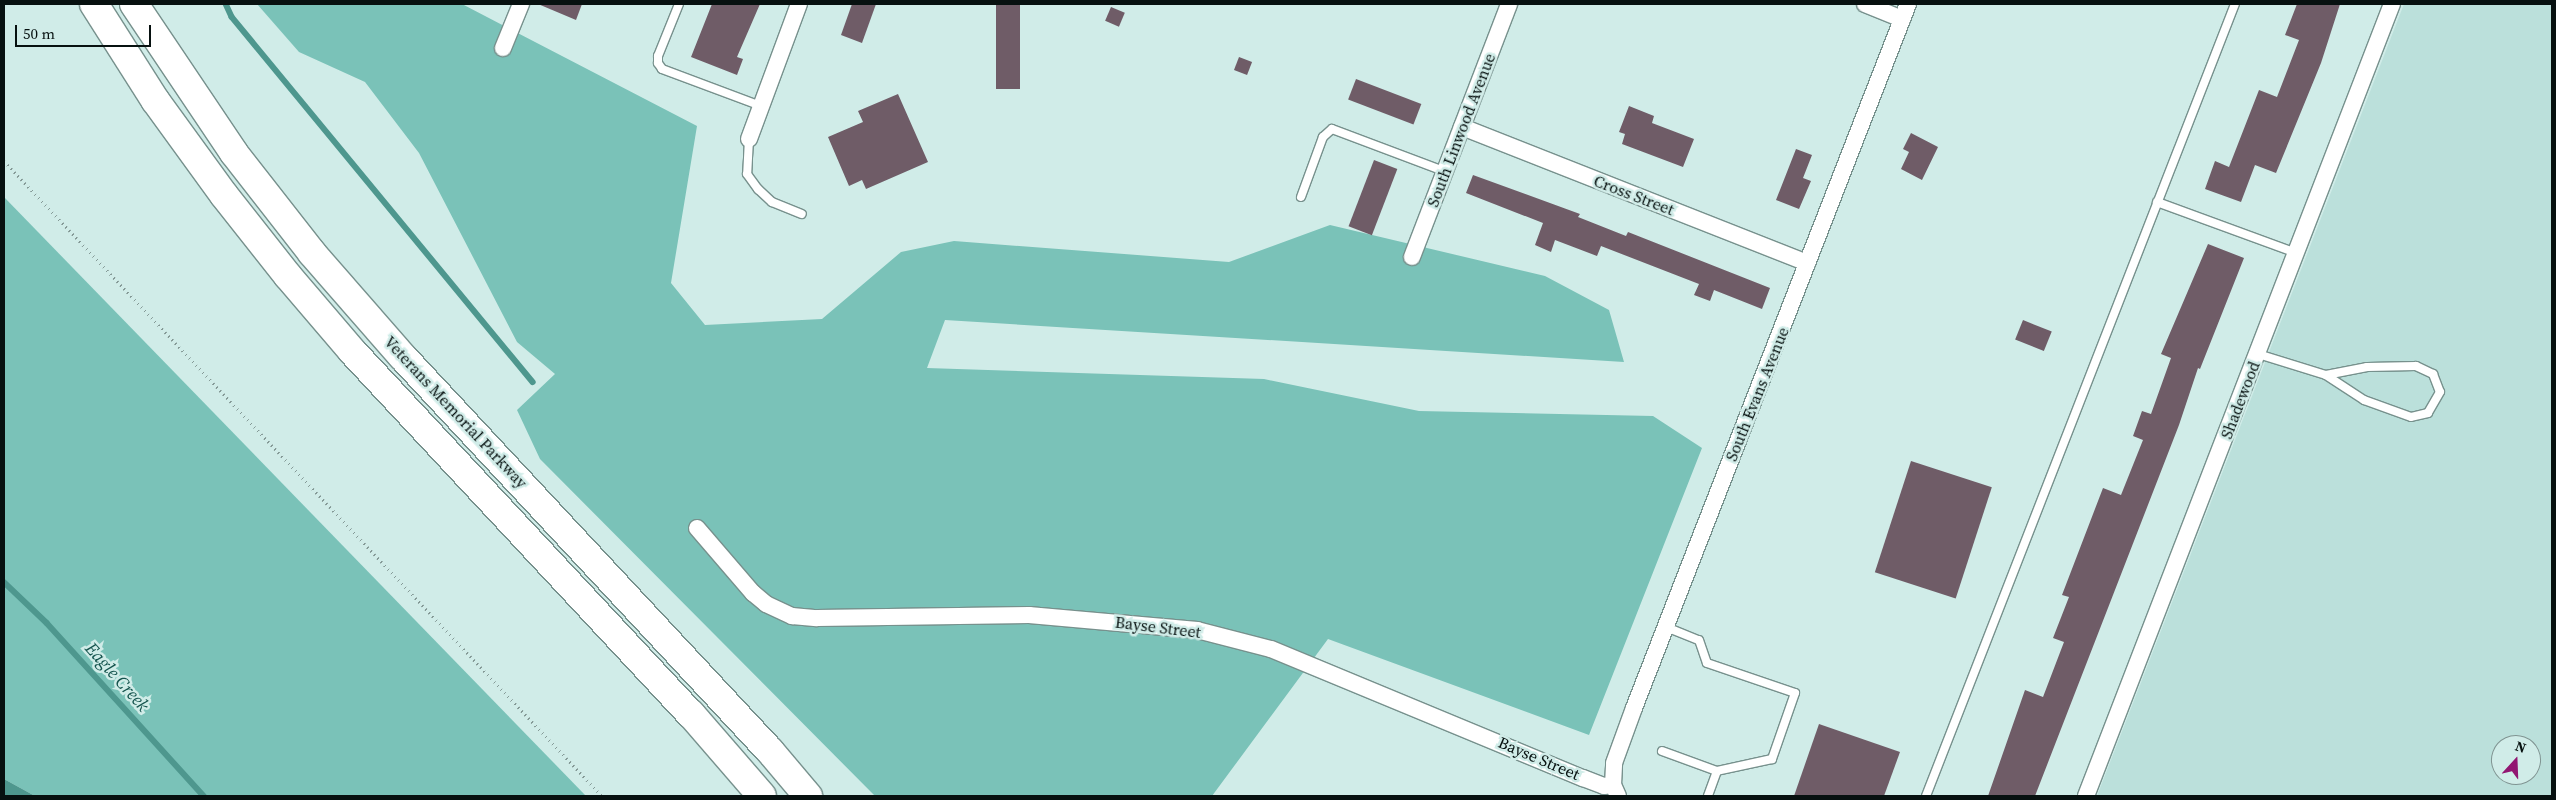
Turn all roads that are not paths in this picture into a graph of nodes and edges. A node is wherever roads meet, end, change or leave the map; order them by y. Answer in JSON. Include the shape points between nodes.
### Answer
{"nodes":[{"id":1,"x":94,"y":4,"type":"edge"},
{"id":2,"x":134,"y":4,"type":"edge"},
{"id":3,"x":521,"y":4,"type":"edge"},
{"id":4,"x":679,"y":4,"type":"edge"},
{"id":5,"x":799,"y":4,"type":"edge"},
{"id":6,"x":1509,"y":4,"type":"edge"},
{"id":7,"x":1864,"y":4,"type":"edge"},
{"id":8,"x":2235,"y":4,"type":"edge"},
{"id":9,"x":2392,"y":4,"type":"edge"},
{"id":10,"x":1905,"y":11,"type":"edge"},
{"id":11,"x":503,"y":48,"type":"dead end"},
{"id":12,"x":761,"y":106,"type":"junction"},
{"id":13,"x":1462,"y":127,"type":"junction"},
{"id":14,"x":749,"y":139,"type":"joint"},
{"id":15,"x":1444,"y":171,"type":"junction"},
{"id":16,"x":1301,"y":197,"type":"dead end"},
{"id":17,"x":2157,"y":202,"type":"junction"},
{"id":18,"x":802,"y":214,"type":"dead end"},
{"id":19,"x":2296,"y":253,"type":"junction"},
{"id":20,"x":1412,"y":257,"type":"dead end"},
{"id":21,"x":1807,"y":263,"type":"junction"},
{"id":22,"x":2258,"y":354,"type":"junction"},
{"id":23,"x":2326,"y":375,"type":"junction"},
{"id":24,"x":697,"y":528,"type":"dead end"},
{"id":25,"x":1666,"y":627,"type":"junction"},
{"id":26,"x":1662,"y":750,"type":"dead end"},
{"id":27,"x":1717,"y":770,"type":"junction"},
{"id":28,"x":1616,"y":791,"type":"edge"},
{"id":29,"x":762,"y":796,"type":"edge"},
{"id":30,"x":808,"y":796,"type":"edge"},
{"id":31,"x":1708,"y":796,"type":"edge"},
{"id":32,"x":1926,"y":796,"type":"edge"},
{"id":33,"x":2086,"y":796,"type":"edge"}],
"edges":[{"from":1,"to":29,"type":"highway","via":[[161,108],[224,195],[352,352],[691,714]]},
{"from":2,"to":30,"type":"highway","name":"Veterans Memorial Parkway","via":[[234,153],[312,253],[402,356],[770,751]]},
{"from":3,"to":11,"type":"street"},
{"from":4,"to":12,"type":"lane","via":[[658,56],[662,69]]},
{"from":5,"to":12,"type":"street"},
{"from":6,"to":13,"type":"street","name":"South Linwood Avenue"},
{"from":7,"to":10,"type":"street"},
{"from":8,"to":17,"type":"lane"},
{"from":9,"to":19,"type":"street","name":"Shadewood"},
{"from":10,"to":21,"type":"street","name":"South Evans Avenue"},
{"from":12,"to":14,"type":"street"},
{"from":13,"to":15,"type":"street","name":"South Linwood Avenue"},
{"from":13,"to":21,"type":"street","name":"Cross Street"},
{"from":14,"to":18,"type":"lane","via":[[747,174],[772,202]]},
{"from":15,"to":16,"type":"lane","via":[[1332,130],[1323,137]]},
{"from":15,"to":20,"type":"street","name":"South Linwood Avenue"},
{"from":17,"to":19,"type":"lane"},
{"from":17,"to":32,"type":"lane"},
{"from":19,"to":22,"type":"street","name":"Shadewood"},
{"from":21,"to":25,"type":"street","name":"South Evans Avenue"},
{"from":22,"to":23,"type":"lane"},
{"from":22,"to":33,"type":"street","name":"Shadewood"},
{"from":23,"to":23,"type":"lane","via":[[2367,367],[2416,366],[2433,374],[2440,392],[2428,413],[2411,416],[2364,400]]},
{"from":24,"to":28,"type":"street","name":"Bayse Street","via":[[754,593],[766,604],[792,616],[1029,615],[1197,630],[1271,648]]},
{"from":25,"to":27,"type":"lane","via":[[1699,640],[1707,663],[1795,693],[1772,759]]},
{"from":25,"to":28,"type":"street","name":"South Evans Avenue","via":[[1614,763]]},
{"from":26,"to":27,"type":"lane"},
{"from":27,"to":31,"type":"lane"}]}
